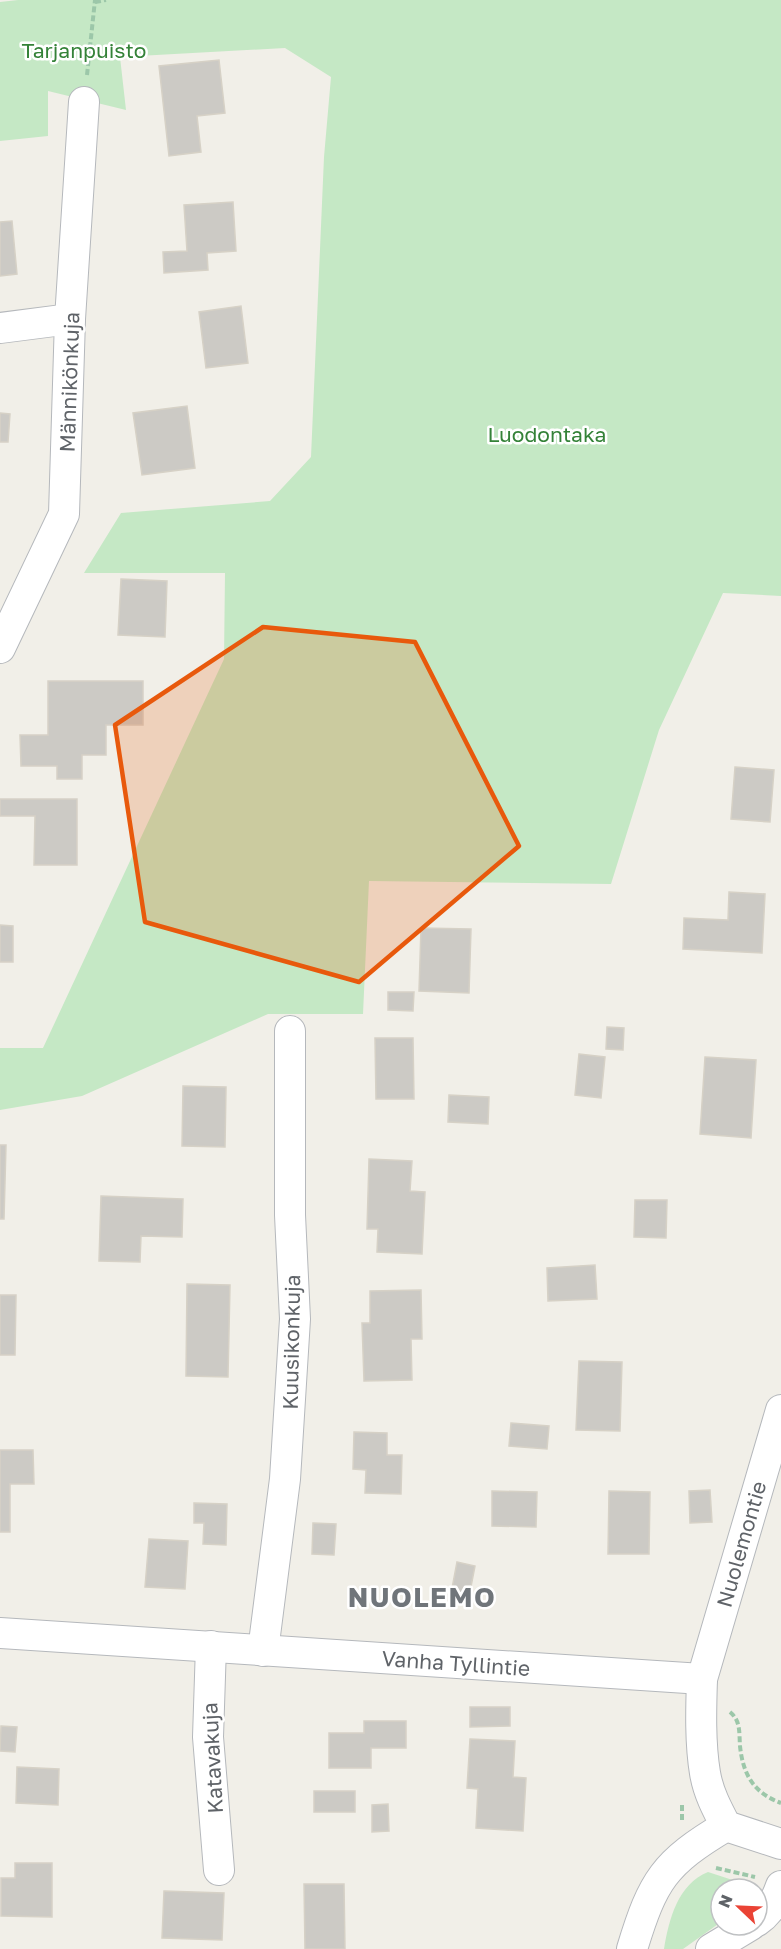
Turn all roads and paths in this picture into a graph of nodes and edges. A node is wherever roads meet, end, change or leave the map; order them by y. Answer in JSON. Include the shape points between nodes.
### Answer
{"nodes":[{"id":1,"x":106,"y":0,"type":"edge"},
{"id":2,"x":95,"y":1,"type":"edge"},
{"id":3,"x":84,"y":102,"type":"joint"},
{"id":4,"x":70,"y":319,"type":"junction"},
{"id":5,"x":0,"y":328,"type":"edge"},
{"id":6,"x":0,"y":648,"type":"edge"},
{"id":7,"x":290,"y":1031,"type":"dead end"},
{"id":8,"x":781,"y":1410,"type":"edge"},
{"id":9,"x":776,"y":1447,"type":"edge"},
{"id":10,"x":0,"y":1633,"type":"edge"},
{"id":11,"x":211,"y":1646,"type":"junction"},
{"id":12,"x":263,"y":1651,"type":"junction"},
{"id":13,"x":702,"y":1679,"type":"junction"},
{"id":14,"x":701,"y":1711,"type":"junction"},
{"id":15,"x":781,"y":1803,"type":"edge"},
{"id":16,"x":726,"y":1826,"type":"junction"},
{"id":17,"x":781,"y":1844,"type":"edge"},
{"id":18,"x":219,"y":1870,"type":"dead end"},
{"id":19,"x":781,"y":1886,"type":"edge"},
{"id":20,"x":769,"y":1910,"type":"edge"},
{"id":21,"x":731,"y":1937,"type":"edge"},
{"id":22,"x":633,"y":1949,"type":"edge"},
{"id":23,"x":711,"y":1949,"type":"edge"}],
"edges":[{"from":1,"to":2,"type":"path"},
{"from":2,"to":3,"type":"path"},
{"from":3,"to":4,"type":"street","name":"Männikönkuja"},
{"from":4,"to":5,"type":"street"},
{"from":4,"to":6,"type":"street","name":"Männikönkuja","via":[[64,514]]},
{"from":7,"to":12,"type":"street","name":"Kuusikonkuja","via":[[290,1215],[295,1318],[285,1479]]},
{"from":8,"to":9,"type":"street","name":"Nuolemontie"},
{"from":9,"to":13,"type":"street","name":"Nuolemontie"},
{"from":10,"to":11,"type":"street","name":"Vanha Tyllintie"},
{"from":11,"to":12,"type":"street","name":"Vanha Tyllintie"},
{"from":11,"to":18,"type":"street","name":"Katavakuja","via":[[208,1737]]},
{"from":12,"to":13,"type":"street","name":"Vanha Tyllintie"},
{"from":13,"to":14,"type":"street"},
{"from":14,"to":15,"type":"path","via":[[723,1707],[732,1713],[750,1781],[761,1794]]},
{"from":14,"to":16,"type":"street","via":[[705,1774],[713,1802]]},
{"from":16,"to":17,"type":"street"},
{"from":16,"to":22,"type":"street","via":[[696,1844],[666,1871],[647,1905]]},
{"from":19,"to":20,"type":"street"},
{"from":21,"to":23,"type":"street"}]}
